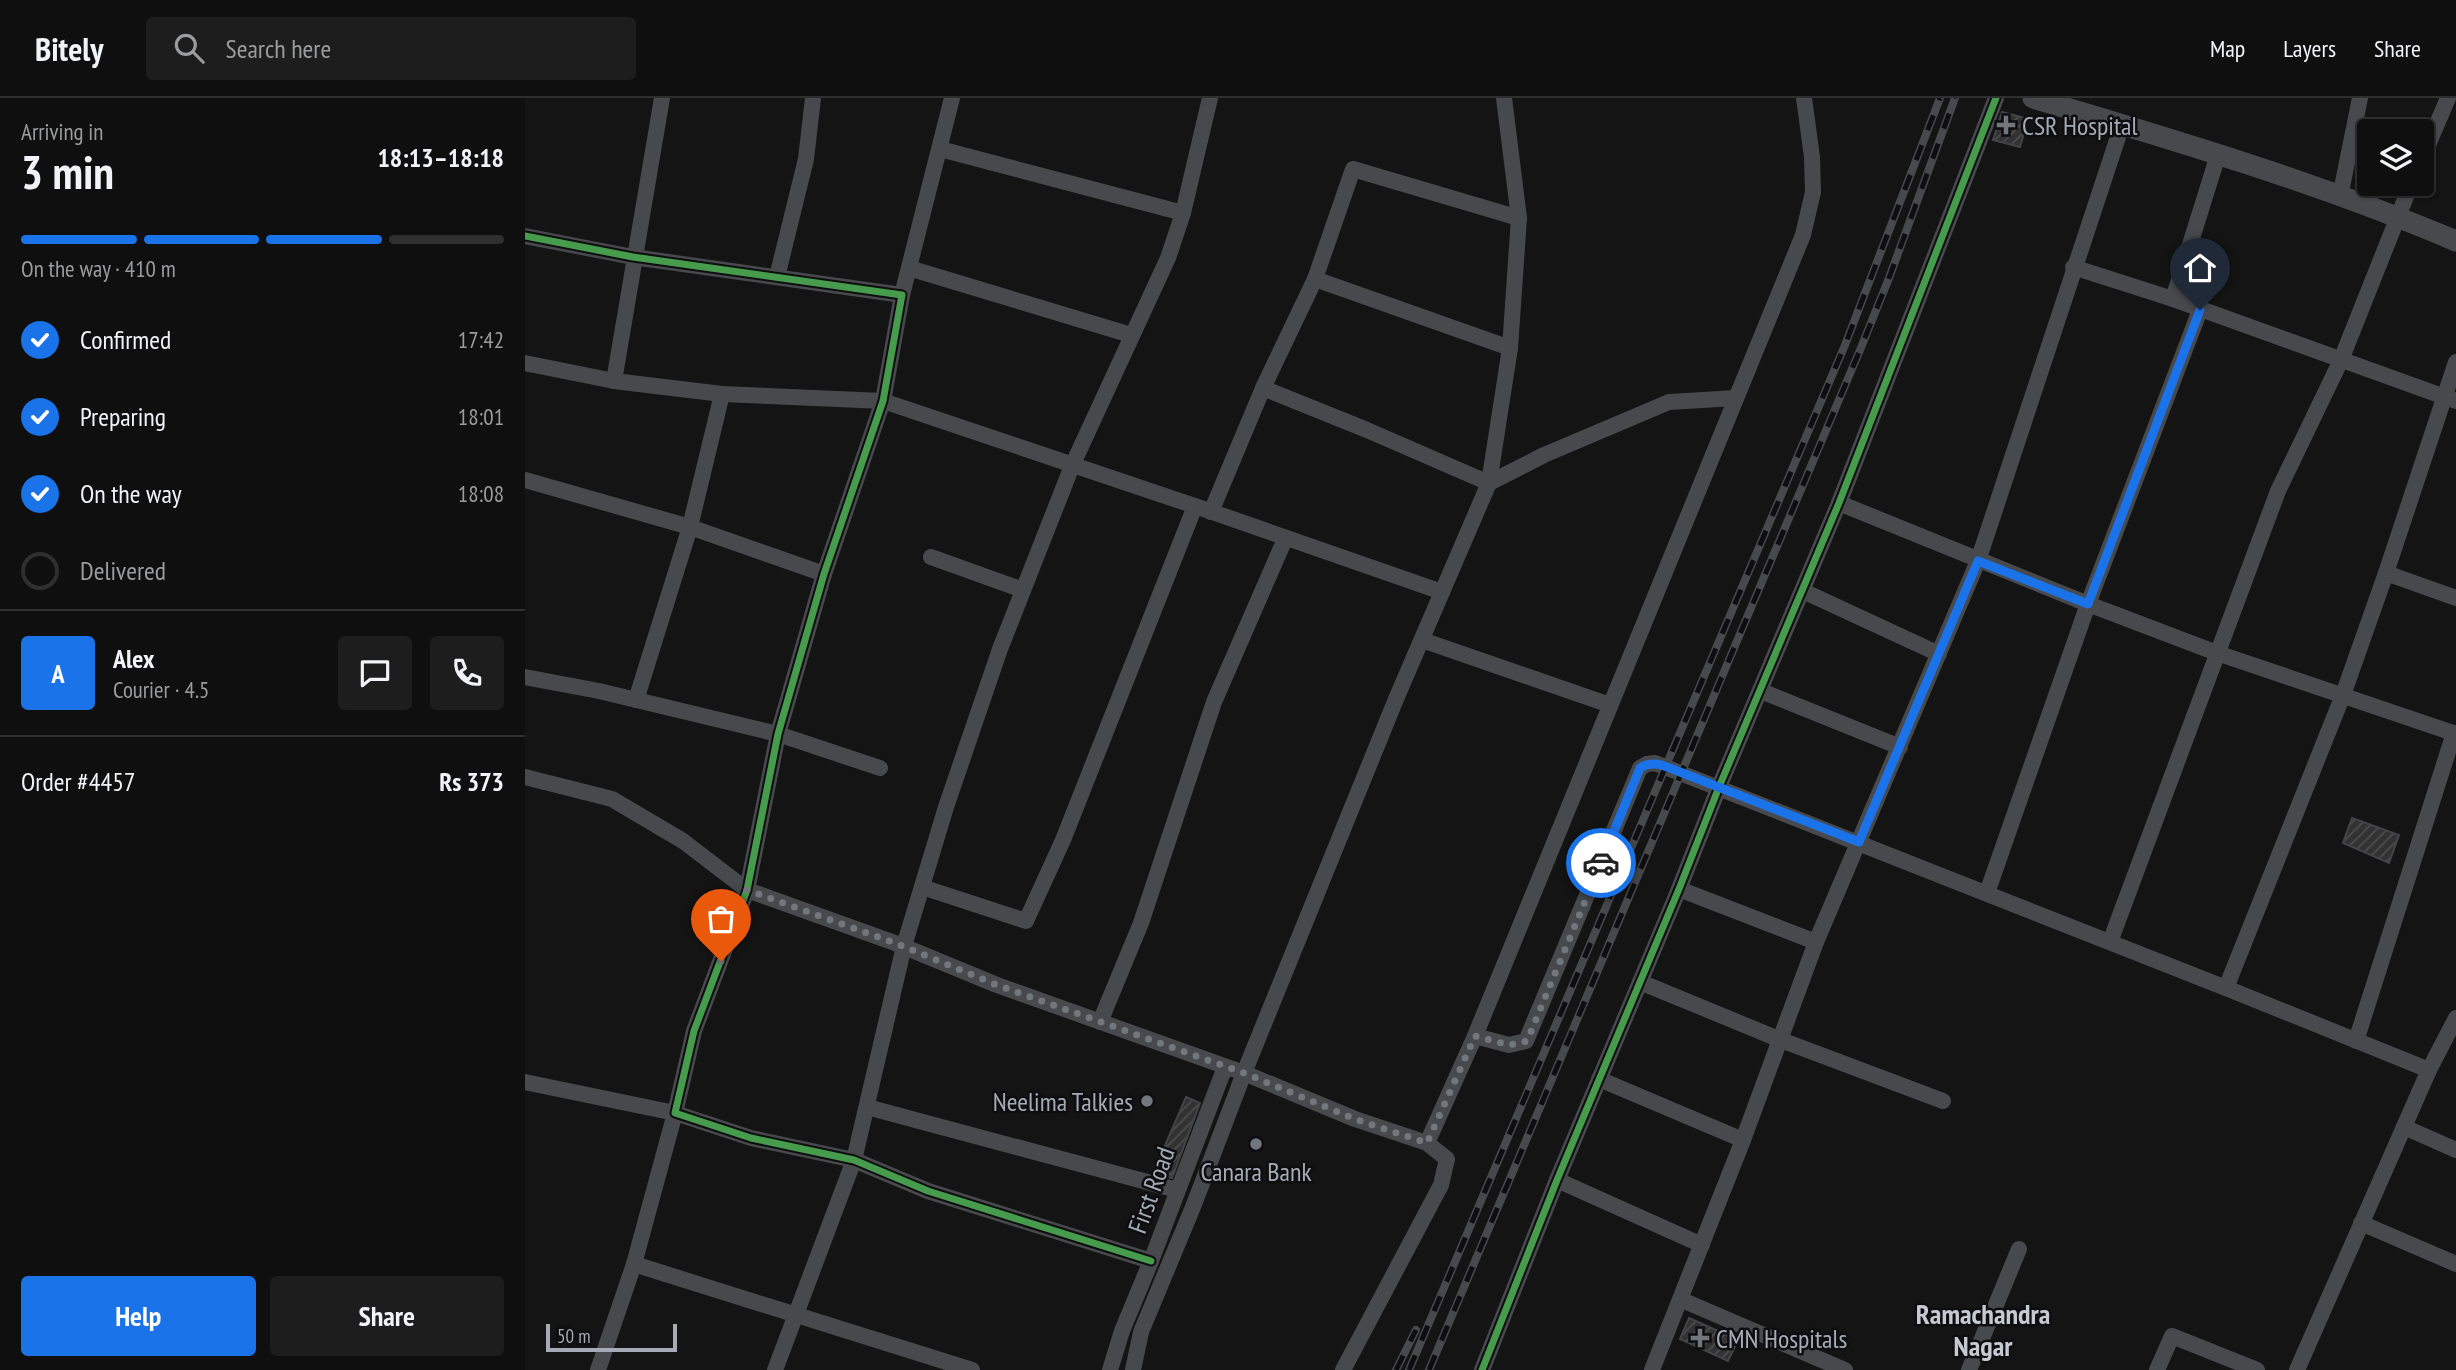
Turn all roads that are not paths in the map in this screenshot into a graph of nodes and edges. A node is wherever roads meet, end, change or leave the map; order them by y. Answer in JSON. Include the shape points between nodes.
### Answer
{"nodes":[{"id":1,"x":662,"y":98,"type":"edge"},
{"id":2,"x":813,"y":98,"type":"edge"},
{"id":3,"x":952,"y":98,"type":"edge"},
{"id":4,"x":1210,"y":98,"type":"edge"},
{"id":5,"x":1504,"y":98,"type":"edge"},
{"id":6,"x":1804,"y":98,"type":"edge"},
{"id":7,"x":1996,"y":98,"type":"edge"},
{"id":8,"x":2033,"y":98,"type":"edge"},
{"id":9,"x":2360,"y":98,"type":"edge"},
{"id":10,"x":2448,"y":98,"type":"edge"},
{"id":11,"x":2122,"y":125,"type":"junction"},
{"id":12,"x":2434,"y":131,"type":"edge"},
{"id":13,"x":940,"y":149,"type":"junction"},
{"id":14,"x":2218,"y":155,"type":"junction"},
{"id":15,"x":2406,"y":196,"type":"edge"},
{"id":16,"x":2340,"y":197,"type":"junction"},
{"id":17,"x":1183,"y":213,"type":"junction"},
{"id":18,"x":2397,"y":216,"type":"junction"},
{"id":19,"x":1519,"y":218,"type":"junction"},
{"id":20,"x":525,"y":236,"type":"edge"},
{"id":21,"x":2456,"y":241,"type":"edge"},
{"id":22,"x":633,"y":257,"type":"junction"},
{"id":23,"x":2073,"y":267,"type":"junction"},
{"id":24,"x":909,"y":268,"type":"junction"},
{"id":25,"x":777,"y":277,"type":"junction"},
{"id":26,"x":1315,"y":279,"type":"junction"},
{"id":27,"x":902,"y":295,"type":"junction"},
{"id":28,"x":2173,"y":299,"type":"junction"},
{"id":29,"x":2200,"y":310,"type":"junction"},
{"id":30,"x":1131,"y":335,"type":"junction"},
{"id":31,"x":1510,"y":348,"type":"junction"},
{"id":32,"x":2341,"y":360,"type":"junction"},
{"id":33,"x":2456,"y":362,"type":"edge"},
{"id":34,"x":525,"y":363,"type":"edge"},
{"id":35,"x":614,"y":380,"type":"junction"},
{"id":36,"x":1263,"y":388,"type":"junction"},
{"id":37,"x":722,"y":394,"type":"junction"},
{"id":38,"x":1736,"y":398,"type":"junction"},
{"id":39,"x":2450,"y":399,"type":"edge"},
{"id":40,"x":883,"y":401,"type":"junction"},
{"id":41,"x":1072,"y":466,"type":"junction"},
{"id":42,"x":525,"y":480,"type":"edge"},
{"id":43,"x":1489,"y":482,"type":"junction"},
{"id":44,"x":1839,"y":503,"type":"junction"},
{"id":45,"x":1195,"y":506,"type":"junction"},
{"id":46,"x":1211,"y":512,"type":"junction"},
{"id":47,"x":690,"y":527,"type":"junction"},
{"id":48,"x":1285,"y":539,"type":"junction"},
{"id":49,"x":931,"y":557,"type":"dead end"},
{"id":50,"x":1978,"y":561,"type":"junction"},
{"id":51,"x":2386,"y":573,"type":"junction"},
{"id":52,"x":824,"y":574,"type":"junction"},
{"id":53,"x":1023,"y":590,"type":"junction"},
{"id":54,"x":1803,"y":591,"type":"junction"},
{"id":55,"x":1442,"y":592,"type":"junction"},
{"id":56,"x":2456,"y":598,"type":"edge"},
{"id":57,"x":2088,"y":604,"type":"junction"},
{"id":58,"x":1422,"y":640,"type":"junction"},
{"id":59,"x":2217,"y":653,"type":"junction"},
{"id":60,"x":1939,"y":654,"type":"junction"},
{"id":61,"x":525,"y":677,"type":"edge"},
{"id":62,"x":1761,"y":691,"type":"junction"},
{"id":63,"x":2343,"y":695,"type":"junction"},
{"id":64,"x":636,"y":700,"type":"junction"},
{"id":65,"x":1610,"y":705,"type":"junction"},
{"id":66,"x":2455,"y":733,"type":"edge"},
{"id":67,"x":778,"y":734,"type":"junction"},
{"id":68,"x":1900,"y":747,"type":"junction"},
{"id":69,"x":880,"y":768,"type":"dead end"},
{"id":70,"x":525,"y":777,"type":"edge"},
{"id":71,"x":1719,"y":787,"type":"junction"},
{"id":72,"x":1859,"y":842,"type":"junction"},
{"id":73,"x":922,"y":887,"type":"junction"},
{"id":74,"x":1679,"y":889,"type":"junction"},
{"id":75,"x":747,"y":890,"type":"junction"},
{"id":76,"x":1987,"y":893,"type":"junction"},
{"id":77,"x":1816,"y":942,"type":"junction"},
{"id":78,"x":2110,"y":942,"type":"junction"},
{"id":79,"x":904,"y":946,"type":"junction"},
{"id":80,"x":1640,"y":982,"type":"junction"},
{"id":81,"x":2226,"y":988,"type":"junction"},
{"id":82,"x":2456,"y":1019,"type":"edge"},
{"id":83,"x":1100,"y":1022,"type":"junction"},
{"id":84,"x":1475,"y":1036,"type":"junction"},
{"id":85,"x":1780,"y":1040,"type":"junction"},
{"id":86,"x":2356,"y":1041,"type":"junction"},
{"id":87,"x":1225,"y":1067,"type":"junction"},
{"id":88,"x":2429,"y":1070,"type":"junction"},
{"id":89,"x":1244,"y":1073,"type":"junction"},
{"id":90,"x":1599,"y":1079,"type":"junction"},
{"id":91,"x":525,"y":1083,"type":"edge"},
{"id":92,"x":1943,"y":1101,"type":"dead end"},
{"id":93,"x":867,"y":1107,"type":"junction"},
{"id":94,"x":675,"y":1113,"type":"junction"},
{"id":95,"x":2404,"y":1127,"type":"junction"},
{"id":96,"x":1743,"y":1140,"type":"junction"},
{"id":97,"x":1427,"y":1143,"type":"junction"},
{"id":98,"x":2456,"y":1150,"type":"edge"},
{"id":99,"x":854,"y":1160,"type":"junction"},
{"id":100,"x":1557,"y":1180,"type":"junction"},
{"id":101,"x":1177,"y":1190,"type":"junction"},
{"id":102,"x":2361,"y":1223,"type":"junction"},
{"id":103,"x":1702,"y":1245,"type":"junction"},
{"id":104,"x":2019,"y":1249,"type":"dead end"},
{"id":105,"x":1151,"y":1261,"type":"junction"},
{"id":106,"x":634,"y":1264,"type":"junction"},
{"id":107,"x":2456,"y":1264,"type":"edge"},
{"id":108,"x":1682,"y":1300,"type":"junction"},
{"id":109,"x":795,"y":1315,"type":"junction"},
{"id":110,"x":598,"y":1370,"type":"edge"},
{"id":111,"x":775,"y":1370,"type":"edge"},
{"id":112,"x":972,"y":1370,"type":"edge"},
{"id":113,"x":1111,"y":1370,"type":"edge"},
{"id":114,"x":1133,"y":1370,"type":"edge"},
{"id":115,"x":1343,"y":1370,"type":"edge"},
{"id":116,"x":1482,"y":1370,"type":"edge"},
{"id":117,"x":1652,"y":1370,"type":"edge"},
{"id":118,"x":1845,"y":1370,"type":"edge"},
{"id":119,"x":1969,"y":1370,"type":"edge"},
{"id":120,"x":2157,"y":1370,"type":"edge"},
{"id":121,"x":2257,"y":1370,"type":"edge"},
{"id":122,"x":2297,"y":1370,"type":"edge"}],
"edges":[{"from":1,"to":22,"type":"street"},
{"from":2,"to":25,"type":"street","via":[[806,159]]},
{"from":3,"to":13,"type":"street"},
{"from":4,"to":17,"type":"street"},
{"from":5,"to":19,"type":"street"},
{"from":6,"to":38,"type":"street","via":[[1813,192],[1803,235]]},
{"from":7,"to":44,"type":"street"},
{"from":8,"to":11,"type":"street"},
{"from":9,"to":16,"type":"street"},
{"from":10,"to":12,"type":"street"},
{"from":11,"to":14,"type":"street"},
{"from":11,"to":23,"type":"street"},
{"from":13,"to":17,"type":"street"},
{"from":13,"to":24,"type":"street"},
{"from":14,"to":16,"type":"street"},
{"from":14,"to":28,"type":"street"},
{"from":15,"to":18,"type":"street"},
{"from":16,"to":18,"type":"street"},
{"from":17,"to":30,"type":"street","via":[[1168,258]]},
{"from":18,"to":21,"type":"street"},
{"from":18,"to":32,"type":"street"},
{"from":19,"to":26,"type":"street","via":[[1353,169]]},
{"from":19,"to":31,"type":"street"},
{"from":20,"to":22,"type":"street"},
{"from":22,"to":25,"type":"street"},
{"from":22,"to":35,"type":"street"},
{"from":23,"to":28,"type":"street"},
{"from":23,"to":50,"type":"street"},
{"from":24,"to":27,"type":"street"},
{"from":24,"to":30,"type":"street"},
{"from":25,"to":27,"type":"street"},
{"from":26,"to":31,"type":"street"},
{"from":26,"to":36,"type":"street"},
{"from":27,"to":40,"type":"street"},
{"from":28,"to":29,"type":"street"},
{"from":29,"to":32,"type":"street"},
{"from":29,"to":57,"type":"street"},
{"from":30,"to":41,"type":"street"},
{"from":31,"to":43,"type":"street"},
{"from":32,"to":39,"type":"street"},
{"from":32,"to":59,"type":"street","via":[[2278,491]]},
{"from":33,"to":39,"type":"street"},
{"from":34,"to":35,"type":"street"},
{"from":35,"to":37,"type":"street"},
{"from":36,"to":43,"type":"street"},
{"from":36,"to":46,"type":"street"},
{"from":37,"to":40,"type":"street"},
{"from":37,"to":47,"type":"street"},
{"from":38,"to":43,"type":"street","via":[[1669,402]]},
{"from":38,"to":65,"type":"street"},
{"from":39,"to":51,"type":"street"},
{"from":40,"to":41,"type":"street"},
{"from":40,"to":52,"type":"street"},
{"from":41,"to":45,"type":"street"},
{"from":41,"to":53,"type":"street"},
{"from":42,"to":47,"type":"street"},
{"from":43,"to":55,"type":"street"},
{"from":44,"to":50,"type":"street"},
{"from":44,"to":54,"type":"street"},
{"from":45,"to":46,"type":"street"},
{"from":45,"to":73,"type":"street","via":[[1063,839],[1025,921]]},
{"from":46,"to":48,"type":"street"},
{"from":47,"to":52,"type":"street"},
{"from":47,"to":64,"type":"street"},
{"from":48,"to":55,"type":"street"},
{"from":48,"to":83,"type":"street","via":[[1214,702],[1141,923]]},
{"from":49,"to":53,"type":"street"},
{"from":50,"to":57,"type":"street"},
{"from":50,"to":60,"type":"street"},
{"from":51,"to":56,"type":"street"},
{"from":51,"to":63,"type":"street"},
{"from":52,"to":67,"type":"street"},
{"from":53,"to":73,"type":"street"},
{"from":54,"to":60,"type":"street"},
{"from":54,"to":62,"type":"street"},
{"from":55,"to":58,"type":"street"},
{"from":57,"to":59,"type":"street"},
{"from":57,"to":76,"type":"street"},
{"from":58,"to":65,"type":"street"},
{"from":58,"to":89,"type":"street"},
{"from":59,"to":63,"type":"street"},
{"from":59,"to":78,"type":"street"},
{"from":60,"to":68,"type":"street"},
{"from":61,"to":64,"type":"street"},
{"from":62,"to":68,"type":"street"},
{"from":62,"to":71,"type":"street"},
{"from":63,"to":66,"type":"street"},
{"from":63,"to":81,"type":"street"},
{"from":64,"to":67,"type":"street"},
{"from":65,"to":84,"type":"street"},
{"from":66,"to":86,"type":"street"},
{"from":67,"to":69,"type":"street"},
{"from":67,"to":75,"type":"street"},
{"from":68,"to":72,"type":"street"},
{"from":70,"to":75,"type":"street","via":[[612,799],[683,841]]},
{"from":71,"to":72,"type":"street"},
{"from":71,"to":74,"type":"street"},
{"from":71,"to":84,"type":"street","via":[[1655,764],[1640,768],[1527,1041],[1509,1045]]},
{"from":72,"to":76,"type":"street"},
{"from":72,"to":77,"type":"street"},
{"from":73,"to":79,"type":"street"},
{"from":74,"to":77,"type":"street"},
{"from":74,"to":80,"type":"street"},
{"from":75,"to":79,"type":"street"},
{"from":75,"to":94,"type":"street","via":[[694,1031]]},
{"from":76,"to":78,"type":"street"},
{"from":77,"to":85,"type":"street"},
{"from":78,"to":81,"type":"street"},
{"from":79,"to":83,"type":"street"},
{"from":79,"to":93,"type":"street"},
{"from":80,"to":85,"type":"street"},
{"from":80,"to":90,"type":"street"},
{"from":81,"to":86,"type":"street"},
{"from":82,"to":88,"type":"street"},
{"from":83,"to":87,"type":"street"},
{"from":84,"to":97,"type":"street"},
{"from":85,"to":92,"type":"street"},
{"from":85,"to":96,"type":"street"},
{"from":86,"to":88,"type":"street"},
{"from":87,"to":89,"type":"street"},
{"from":87,"to":101,"type":"street","name":"First Road"},
{"from":88,"to":95,"type":"street"},
{"from":89,"to":97,"type":"street"},
{"from":89,"to":114,"type":"street","via":[[1141,1332]]},
{"from":90,"to":96,"type":"street"},
{"from":90,"to":100,"type":"street"},
{"from":91,"to":94,"type":"street"},
{"from":93,"to":99,"type":"street"},
{"from":93,"to":101,"type":"street"},
{"from":94,"to":99,"type":"street","via":[[751,1138]]},
{"from":94,"to":106,"type":"street"},
{"from":95,"to":98,"type":"street"},
{"from":95,"to":102,"type":"street"},
{"from":96,"to":103,"type":"street"},
{"from":97,"to":115,"type":"street","via":[[1447,1159],[1441,1185]]},
{"from":99,"to":105,"type":"street","via":[[928,1191]]},
{"from":99,"to":109,"type":"street"},
{"from":100,"to":103,"type":"street"},
{"from":100,"to":116,"type":"street"},
{"from":101,"to":105,"type":"street","name":"First Road"},
{"from":102,"to":107,"type":"street"},
{"from":102,"to":122,"type":"street"},
{"from":103,"to":108,"type":"street"},
{"from":104,"to":119,"type":"street"},
{"from":105,"to":113,"type":"street","name":"First Road"},
{"from":106,"to":109,"type":"street"},
{"from":106,"to":110,"type":"street"},
{"from":108,"to":117,"type":"street"},
{"from":108,"to":118,"type":"street"},
{"from":109,"to":111,"type":"street"},
{"from":109,"to":112,"type":"street"},
{"from":120,"to":121,"type":"street","via":[[2172,1336]]}]}
